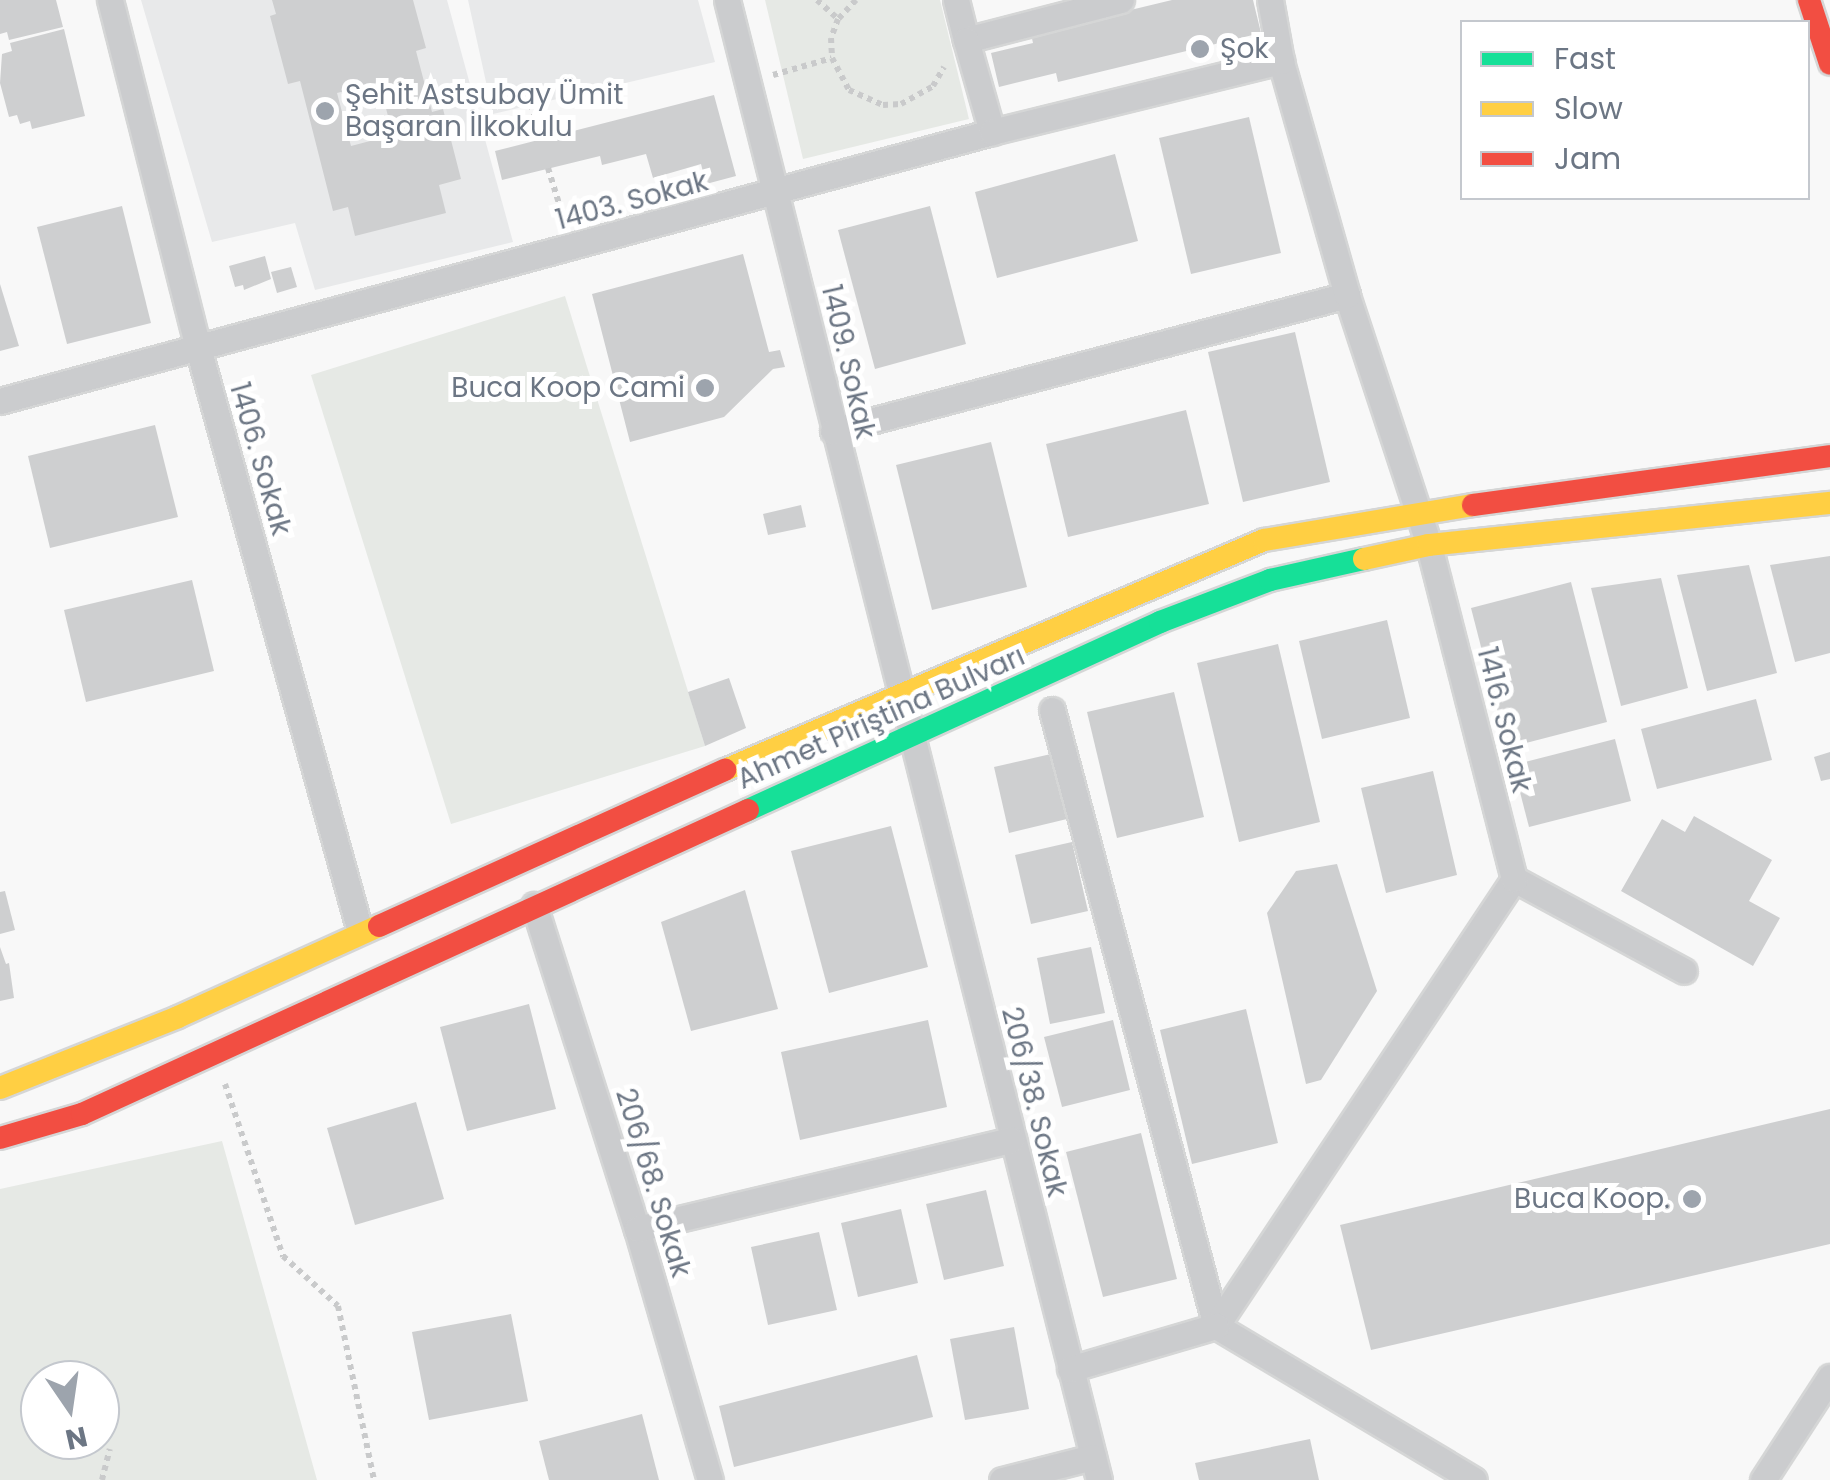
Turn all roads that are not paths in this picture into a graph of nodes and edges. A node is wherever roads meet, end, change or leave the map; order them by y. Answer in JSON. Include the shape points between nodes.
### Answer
{"nodes":[{"id":1,"x":110,"y":0,"type":"edge"},
{"id":2,"x":727,"y":0,"type":"edge"},
{"id":3,"x":956,"y":0,"type":"edge"},
{"id":4,"x":1120,"y":0,"type":"edge"},
{"id":5,"x":1270,"y":0,"type":"edge"},
{"id":6,"x":1809,"y":0,"type":"edge"},
{"id":7,"x":957,"y":46,"type":"junction"},
{"id":8,"x":1281,"y":61,"type":"junction"},
{"id":9,"x":1830,"y":64,"type":"edge"},
{"id":10,"x":992,"y":132,"type":"junction"},
{"id":11,"x":778,"y":192,"type":"junction"},
{"id":12,"x":1347,"y":295,"type":"junction"},
{"id":13,"x":198,"y":348,"type":"junction"},
{"id":14,"x":0,"y":401,"type":"edge"},
{"id":15,"x":833,"y":431,"type":"junction"},
{"id":16,"x":1830,"y":456,"type":"edge"},
{"id":17,"x":1830,"y":503,"type":"edge"},
{"id":18,"x":1420,"y":513,"type":"junction"},
{"id":19,"x":1428,"y":545,"type":"junction"},
{"id":20,"x":905,"y":694,"type":"junction"},
{"id":21,"x":1052,"y":710,"type":"dead end"},
{"id":22,"x":914,"y":738,"type":"junction"},
{"id":23,"x":1514,"y":879,"type":"junction"},
{"id":24,"x":534,"y":905,"type":"junction"},
{"id":25,"x":360,"y":932,"type":"junction"},
{"id":26,"x":1684,"y":970,"type":"dead end"},
{"id":27,"x":0,"y":1088,"type":"edge"},
{"id":28,"x":0,"y":1138,"type":"edge"},
{"id":29,"x":1012,"y":1140,"type":"junction"},
{"id":30,"x":637,"y":1230,"type":"junction"},
{"id":31,"x":1216,"y":1326,"type":"junction"},
{"id":32,"x":1070,"y":1368,"type":"junction"},
{"id":33,"x":1830,"y":1376,"type":"edge"},
{"id":34,"x":1096,"y":1469,"type":"edge"},
{"id":35,"x":710,"y":1480,"type":"edge"},
{"id":36,"x":1002,"y":1480,"type":"edge"},
{"id":37,"x":1474,"y":1480,"type":"edge"},
{"id":38,"x":1763,"y":1480,"type":"edge"}],
"edges":[{"from":1,"to":13,"type":"street","name":"1406. Sokak"},
{"from":2,"to":11,"type":"street","name":"1409. Sokak"},
{"from":3,"to":7,"type":"street"},
{"from":4,"to":7,"type":"street"},
{"from":5,"to":8,"type":"street","name":"1416. Sokak"},
{"from":6,"to":9,"type":"main road"},
{"from":7,"to":10,"type":"street"},
{"from":8,"to":10,"type":"street","name":"1403. Sokak"},
{"from":8,"to":12,"type":"street","name":"1416. Sokak"},
{"from":10,"to":11,"type":"street","name":"1403. Sokak"},
{"from":11,"to":13,"type":"street","name":"1403. Sokak"},
{"from":11,"to":15,"type":"street","name":"1409. Sokak"},
{"from":12,"to":15,"type":"street"},
{"from":12,"to":18,"type":"street","name":"1416. Sokak"},
{"from":13,"to":14,"type":"street","name":"1403. Sokak"},
{"from":13,"to":25,"type":"street","name":"1406. Sokak"},
{"from":15,"to":20,"type":"street","name":"1409. Sokak"},
{"from":16,"to":18,"type":"main road","name":"Ahmet Piriştina Bulvarı"},
{"from":17,"to":19,"type":"main road","name":"Ahmet Piriştina Bulvarı"},
{"from":18,"to":19,"type":"street","name":"1416. Sokak"},
{"from":18,"to":20,"type":"main road","name":"Ahmet Piriştina Bulvarı","via":[[1264,540]]},
{"from":19,"to":22,"type":"main road","name":"Ahmet Piriştina Bulvarı","via":[[1270,580],[1160,622]]},
{"from":19,"to":23,"type":"street","name":"1416. Sokak"},
{"from":20,"to":22,"type":"street","name":"1409. Sokak"},
{"from":20,"to":25,"type":"main road","name":"Ahmet Piriştina Bulvarı"},
{"from":21,"to":31,"type":"street"},
{"from":22,"to":24,"type":"main road","name":"Ahmet Piriştina Bulvarı"},
{"from":22,"to":29,"type":"street","name":"206/38. Sokak"},
{"from":23,"to":26,"type":"street"},
{"from":23,"to":31,"type":"street"},
{"from":24,"to":28,"type":"main road","name":"Ahmet Piriştina Bulvarı","via":[[82,1114]]},
{"from":24,"to":30,"type":"street","name":"206/68. Sokak"},
{"from":25,"to":27,"type":"main road","name":"Ahmet Piriştina Bulvarı","via":[[178,1017]]},
{"from":29,"to":30,"type":"street"},
{"from":29,"to":32,"type":"street","name":"206/38. Sokak"},
{"from":30,"to":35,"type":"street","name":"206/68. Sokak"},
{"from":31,"to":32,"type":"street"},
{"from":31,"to":37,"type":"street"},
{"from":32,"to":34,"type":"street","name":"206/38. Sokak"},
{"from":33,"to":38,"type":"street"},
{"from":34,"to":36,"type":"street"}]}
